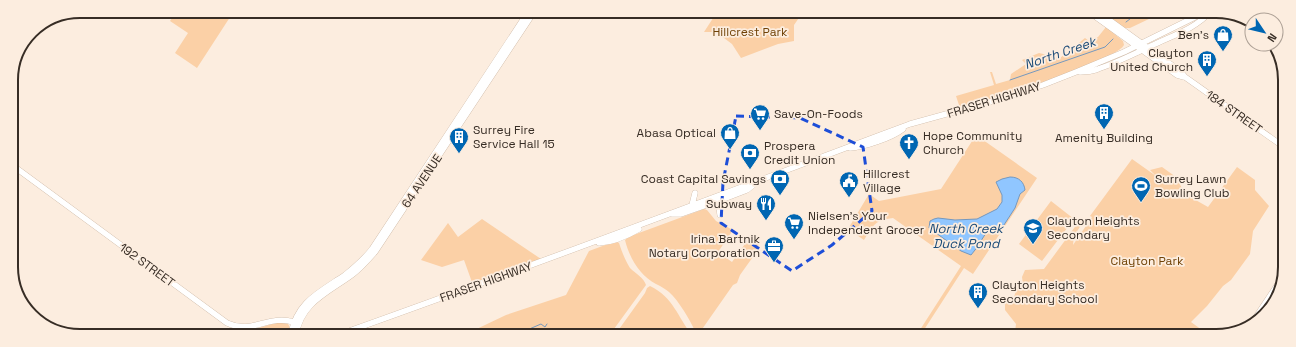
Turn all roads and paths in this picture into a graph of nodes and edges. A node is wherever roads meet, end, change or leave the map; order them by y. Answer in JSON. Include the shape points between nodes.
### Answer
{"nodes":[{"id":1,"x":524,"y":18,"type":"edge"},
{"id":2,"x":530,"y":18,"type":"edge"},
{"id":3,"x":1097,"y":18,"type":"edge"},
{"id":4,"x":1105,"y":18,"type":"edge"},
{"id":5,"x":1193,"y":18,"type":"edge"},
{"id":6,"x":1203,"y":18,"type":"edge"},
{"id":7,"x":1126,"y":39,"type":"junction"},
{"id":8,"x":1158,"y":42,"type":"junction"},
{"id":9,"x":1138,"y":45,"type":"junction"},
{"id":10,"x":1144,"y":49,"type":"junction"},
{"id":11,"x":1124,"y":52,"type":"junction"},
{"id":12,"x":1158,"y":56,"type":"junction"},
{"id":13,"x":1076,"y":72,"type":"junction"},
{"id":14,"x":1185,"y":77,"type":"junction"},
{"id":15,"x":910,"y":124,"type":"junction"},
{"id":16,"x":451,"y":128,"type":"junction"},
{"id":17,"x":452,"y":136,"type":"junction"},
{"id":18,"x":1278,"y":143,"type":"edge"},
{"id":19,"x":844,"y":148,"type":"junction"},
{"id":20,"x":18,"y":169,"type":"edge"},
{"id":21,"x":762,"y":179,"type":"junction"},
{"id":22,"x":695,"y":194,"type":"dead end"},
{"id":23,"x":721,"y":200,"type":"junction"},
{"id":24,"x":692,"y":208,"type":"junction"},
{"id":25,"x":720,"y":215,"type":"dead end"},
{"id":26,"x":630,"y":232,"type":"junction"},
{"id":27,"x":588,"y":245,"type":"junction"},
{"id":28,"x":366,"y":255,"type":"junction"},
{"id":29,"x":351,"y":276,"type":"junction"},
{"id":30,"x":1273,"y":292,"type":"edge"},
{"id":31,"x":1261,"y":310,"type":"edge"},
{"id":32,"x":383,"y":319,"type":"junction"},
{"id":33,"x":294,"y":322,"type":"junction"},
{"id":34,"x":292,"y":329,"type":"edge"},
{"id":35,"x":298,"y":329,"type":"edge"},
{"id":36,"x":355,"y":329,"type":"edge"},
{"id":37,"x":364,"y":329,"type":"edge"}],
"edges":[{"from":1,"to":16,"type":"main road","name":"64 AVENUE"},
{"from":2,"to":17,"type":"main road","name":"64 AVENUE"},
{"from":3,"to":7,"type":"main road","name":"184 STREET"},
{"from":4,"to":9,"type":"main road","name":"184 STREET"},
{"from":5,"to":9,"type":"main road","name":"FRASER HIGHWAY"},
{"from":6,"to":8,"type":"main road","name":"FRASER HIGHWAY"},
{"from":7,"to":9,"type":"main road","name":"184 STREET"},
{"from":7,"to":11,"type":"main road"},
{"from":8,"to":10,"type":"main road","name":"FRASER HIGHWAY"},
{"from":8,"to":12,"type":"main road"},
{"from":9,"to":10,"type":"main road","name":"184 STREET"},
{"from":9,"to":11,"type":"main road","name":"FRASER HIGHWAY"},
{"from":10,"to":12,"type":"main road","name":"184 STREET"},
{"from":10,"to":13,"type":"main road","name":"FRASER HIGHWAY","via":[[1098,70]]},
{"from":10,"to":14,"type":"main road","name":"184 STREET","via":[[1177,75]]},
{"from":11,"to":13,"type":"main road","name":"FRASER HIGHWAY"},
{"from":12,"to":14,"type":"main road","name":"184 STREET"},
{"from":13,"to":15,"type":"main road","name":"FRASER HIGHWAY","via":[[997,100]]},
{"from":14,"to":18,"type":"main road","name":"184 STREET"},
{"from":15,"to":19,"type":"main road","name":"FRASER HIGHWAY"},
{"from":15,"to":19,"type":"main road","name":"FRASER HIGHWAY","via":[[896,134],[863,146]]},
{"from":16,"to":17,"type":"main road"},
{"from":16,"to":28,"type":"main road","name":"64 AVENUE"},
{"from":17,"to":29,"type":"main road","name":"64 AVENUE","via":[[375,252]]},
{"from":19,"to":21,"type":"main road","name":"FRASER HIGHWAY"},
{"from":20,"to":33,"type":"main road","name":"192 STREET","via":[[227,323],[247,327],[274,320],[285,319]]},
{"from":21,"to":23,"type":"main road","name":"FRASER HIGHWAY","via":[[747,190]]},
{"from":21,"to":24,"type":"main road","name":"FRASER HIGHWAY"},
{"from":22,"to":24,"type":"main road"},
{"from":23,"to":24,"type":"main road","name":"FRASER HIGHWAY"},
{"from":23,"to":25,"type":"main road"},
{"from":24,"to":26,"type":"main road","name":"FRASER HIGHWAY","via":[[669,214]]},
{"from":26,"to":27,"type":"main road","name":"FRASER HIGHWAY"},
{"from":26,"to":27,"type":"main road","name":"FRASER HIGHWAY","via":[[607,242]]},
{"from":27,"to":32,"type":"main road","name":"FRASER HIGHWAY"},
{"from":28,"to":29,"type":"main road","via":[[365,260]]},
{"from":28,"to":33,"type":"main road","name":"64 AVENUE","via":[[351,270],[310,299],[301,308]]},
{"from":29,"to":35,"type":"main road","name":"64 AVENUE","via":[[309,306],[301,317]]},
{"from":30,"to":31,"type":"main road"},
{"from":32,"to":36,"type":"main road","name":"FRASER HIGHWAY"},
{"from":32,"to":37,"type":"main road","name":"FRASER HIGHWAY"},
{"from":33,"to":34,"type":"main road","name":"64 AVENUE"}]}
